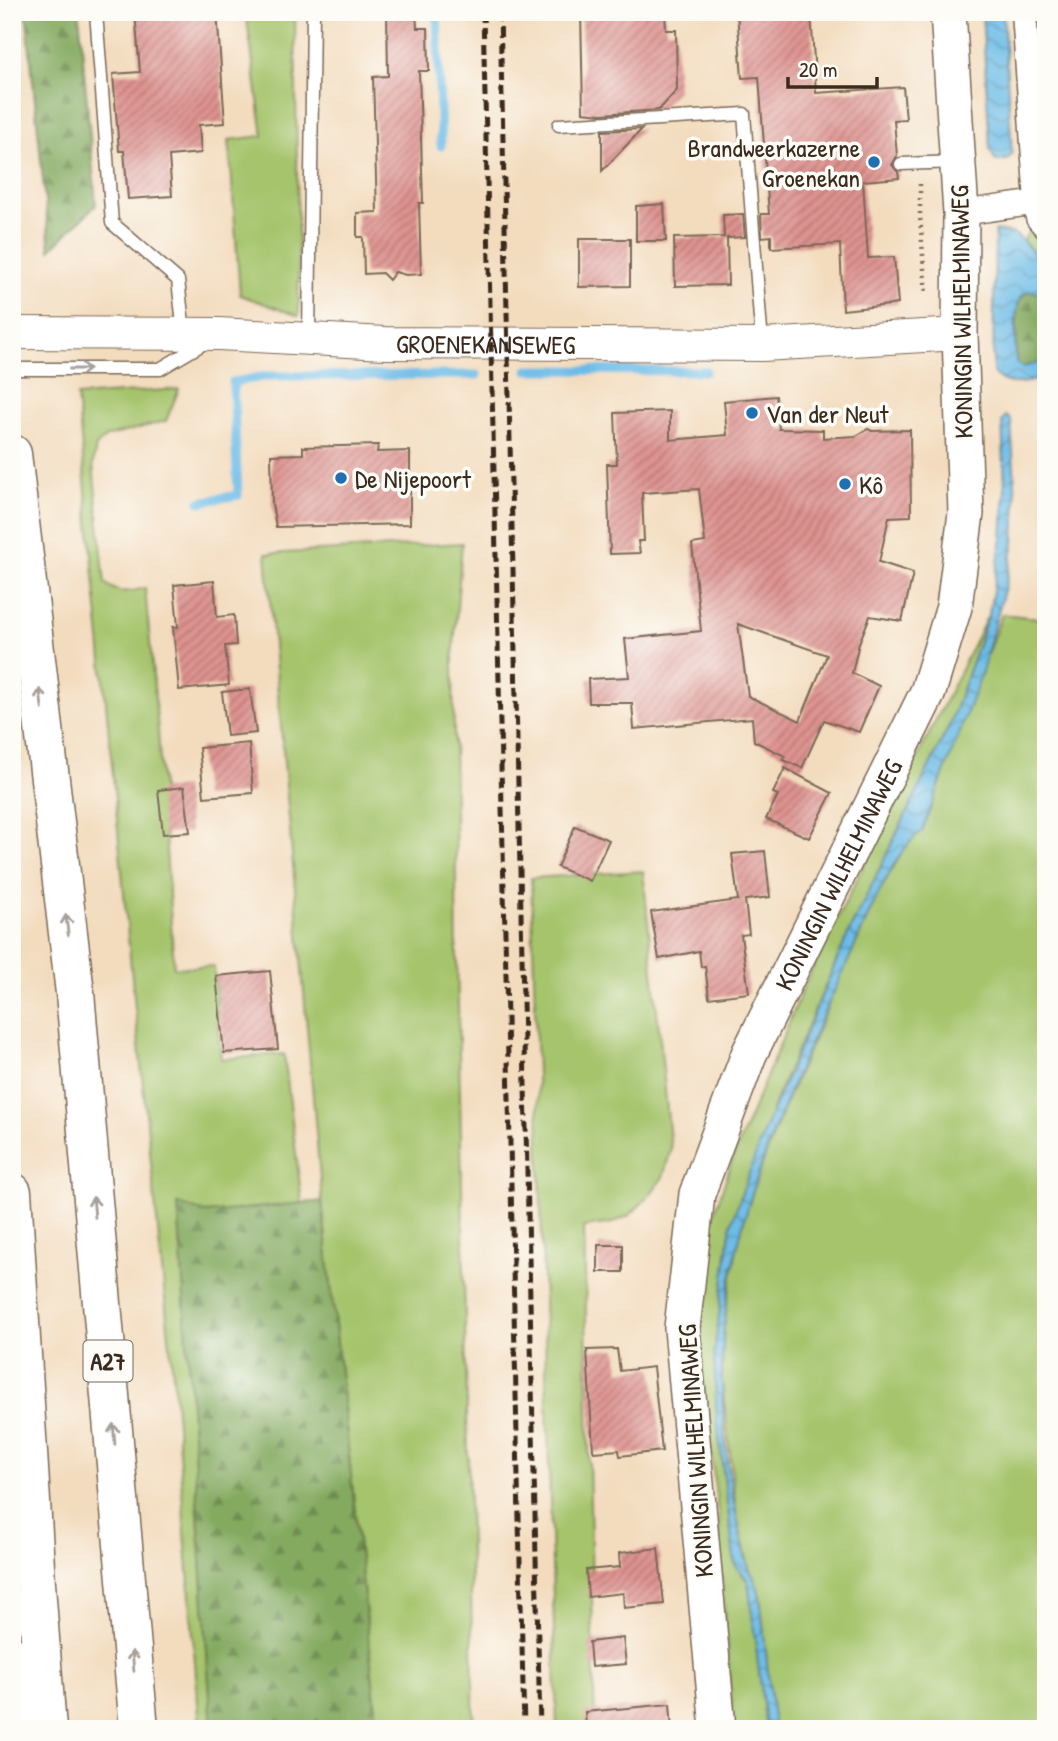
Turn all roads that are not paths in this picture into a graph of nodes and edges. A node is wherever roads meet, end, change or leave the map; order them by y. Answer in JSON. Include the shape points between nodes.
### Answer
{"nodes":[{"id":1,"x":96,"y":12,"type":"edge"},
{"id":2,"x":313,"y":12,"type":"edge"},
{"id":3,"x":948,"y":12,"type":"edge"},
{"id":4,"x":1024,"y":12,"type":"edge"},
{"id":5,"x":558,"y":125,"type":"dead end"},
{"id":6,"x":957,"y":162,"type":"junction"},
{"id":7,"x":901,"y":164,"type":"dead end"},
{"id":8,"x":1038,"y":202,"type":"junction"},
{"id":9,"x":961,"y":213,"type":"junction"},
{"id":10,"x":1046,"y":228,"type":"edge"},
{"id":11,"x":12,"y":333,"type":"edge"},
{"id":12,"x":184,"y":334,"type":"junction"},
{"id":13,"x":219,"y":334,"type":"junction"},
{"id":14,"x":944,"y":335,"type":"junction"},
{"id":15,"x":309,"y":340,"type":"junction"},
{"id":16,"x":762,"y":345,"type":"junction"},
{"id":17,"x":12,"y":369,"type":"edge"},
{"id":18,"x":12,"y":454,"type":"edge"},
{"id":19,"x":12,"y":1192,"type":"edge"},
{"id":20,"x":37,"y":1599,"type":"junction"},
{"id":21,"x":16,"y":1729,"type":"edge"},
{"id":22,"x":47,"y":1729,"type":"edge"},
{"id":23,"x":139,"y":1729,"type":"edge"},
{"id":24,"x":718,"y":1729,"type":"edge"}],
"edges":[{"from":1,"to":12,"type":"lane","via":[[112,223],[178,280]]},
{"from":2,"to":15,"type":"lane"},
{"from":3,"to":6,"type":"main road","name":"KONINGIN WILHELMINAWEG"},
{"from":4,"to":8,"type":"street"},
{"from":5,"to":16,"type":"lane","via":[[744,114]]},
{"from":6,"to":7,"type":"lane"},
{"from":6,"to":9,"type":"main road","name":"KONINGIN WILHELMINAWEG"},
{"from":8,"to":9,"type":"street"},
{"from":8,"to":10,"type":"street","via":[[1038,218]]},
{"from":9,"to":14,"type":"main road","name":"KONINGIN WILHELMINAWEG"},
{"from":11,"to":12,"type":"street","name":"GROENEKANSEWEG"},
{"from":12,"to":13,"type":"street","name":"GROENEKANSEWEG"},
{"from":13,"to":15,"type":"street","name":"GROENEKANSEWEG"},
{"from":17,"to":13,"type":"lane","one_way":true,"via":[[160,369]]},
{"from":14,"to":16,"type":"street","name":"GROENEKANSEWEG"},
{"from":14,"to":24,"type":"main road","name":"KONINGIN WILHELMINAWEG","via":[[966,513],[954,607],[928,692],[749,1054],[697,1194],[682,1328]]},
{"from":15,"to":16,"type":"street","name":"GROENEKANSEWEG"},
{"from":23,"to":18,"type":"highway","number":"A27","one_way":true,"via":[[75,993]]},
{"from":19,"to":20,"type":"highway"},
{"from":20,"to":21,"type":"highway"},
{"from":20,"to":22,"type":"highway"}]}
